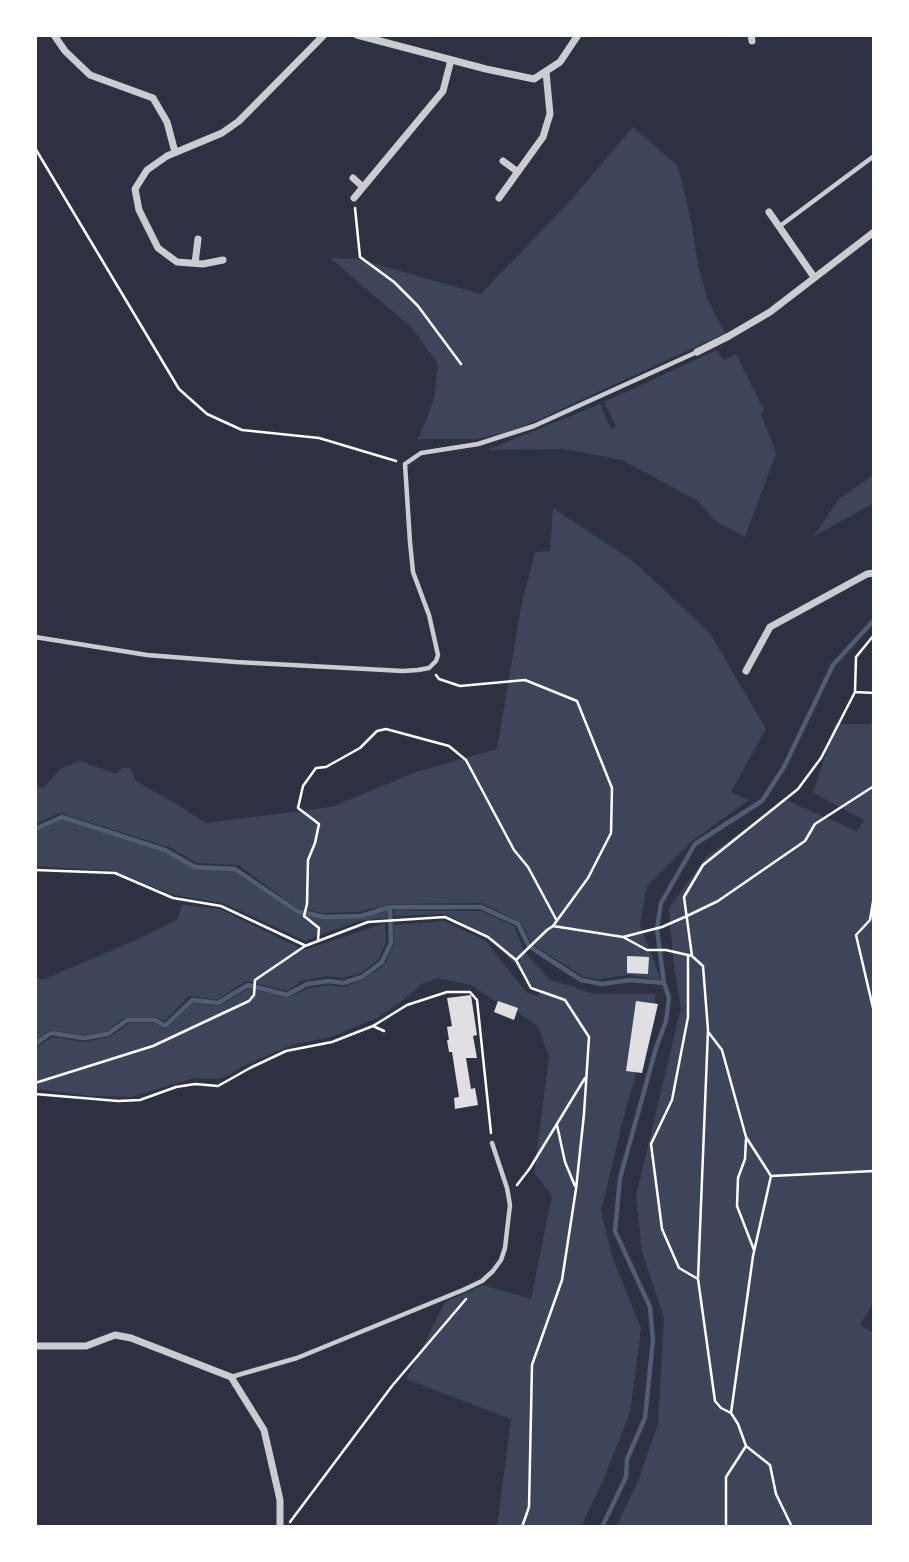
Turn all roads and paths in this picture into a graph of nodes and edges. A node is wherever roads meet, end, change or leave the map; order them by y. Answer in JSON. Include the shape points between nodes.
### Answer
{"nodes":[{"id":1,"x":54,"y":35,"type":"edge"},
{"id":2,"x":324,"y":35,"type":"edge"},
{"id":3,"x":357,"y":35,"type":"edge"},
{"id":4,"x":578,"y":35,"type":"edge"},
{"id":5,"x":451,"y":60,"type":"junction"},
{"id":6,"x":546,"y":72,"type":"junction"},
{"id":7,"x":35,"y":148,"type":"edge"},
{"id":8,"x":176,"y":152,"type":"junction"},
{"id":9,"x":874,"y":156,"type":"edge"},
{"id":10,"x":503,"y":161,"type":"dead end"},
{"id":11,"x":518,"y":172,"type":"junction"},
{"id":12,"x":353,"y":178,"type":"dead end"},
{"id":13,"x":363,"y":187,"type":"junction"},
{"id":14,"x":354,"y":198,"type":"joint"},
{"id":15,"x":499,"y":198,"type":"dead end"},
{"id":16,"x":769,"y":212,"type":"dead end"},
{"id":17,"x":779,"y":227,"type":"junction"},
{"id":18,"x":874,"y":232,"type":"edge"},
{"id":19,"x":198,"y":239,"type":"dead end"},
{"id":20,"x":223,"y":260,"type":"dead end"},
{"id":21,"x":195,"y":263,"type":"junction"},
{"id":22,"x":814,"y":277,"type":"junction"},
{"id":23,"x":697,"y":352,"type":"joint"},
{"id":24,"x":461,"y":364,"type":"dead end"},
{"id":25,"x":405,"y":464,"type":"junction"},
{"id":26,"x":874,"y":573,"type":"edge"},
{"id":27,"x":874,"y":635,"type":"edge"},
{"id":28,"x":35,"y":637,"type":"edge"},
{"id":29,"x":429,"y":667,"type":"junction"},
{"id":30,"x":746,"y":671,"type":"dead end"},
{"id":31,"x":855,"y":692,"type":"junction"},
{"id":32,"x":874,"y":693,"type":"edge"},
{"id":33,"x":874,"y":786,"type":"edge"},
{"id":34,"x":35,"y":870,"type":"edge"},
{"id":35,"x":874,"y":896,"type":"edge"},
{"id":36,"x":687,"y":916,"type":"junction"},
{"id":37,"x":872,"y":920,"type":"edge"},
{"id":38,"x":557,"y":921,"type":"junction"},
{"id":39,"x":554,"y":926,"type":"junction"},
{"id":40,"x":623,"y":937,"type":"junction"},
{"id":41,"x":318,"y":941,"type":"junction"},
{"id":42,"x":305,"y":946,"type":"junction"},
{"id":43,"x":690,"y":956,"type":"junction"},
{"id":44,"x":518,"y":959,"type":"junction"},
{"id":45,"x":874,"y":1012,"type":"edge"},
{"id":46,"x":373,"y":1026,"type":"junction"},
{"id":47,"x":708,"y":1030,"type":"junction"},
{"id":48,"x":384,"y":1031,"type":"dead end"},
{"id":49,"x":586,"y":1076,"type":"junction"},
{"id":50,"x":35,"y":1083,"type":"edge"},
{"id":51,"x":35,"y":1094,"type":"edge"},
{"id":52,"x":557,"y":1124,"type":"junction"},
{"id":53,"x":746,"y":1137,"type":"junction"},
{"id":54,"x":492,"y":1143,"type":"joint"},
{"id":55,"x":874,"y":1171,"type":"edge"},
{"id":56,"x":771,"y":1176,"type":"junction"},
{"id":57,"x":576,"y":1189,"type":"junction"},
{"id":58,"x":508,"y":1196,"type":"junction"},
{"id":59,"x":754,"y":1250,"type":"junction"},
{"id":60,"x":698,"y":1279,"type":"junction"},
{"id":61,"x":482,"y":1281,"type":"junction"},
{"id":62,"x":35,"y":1346,"type":"edge"},
{"id":63,"x":231,"y":1377,"type":"junction"},
{"id":64,"x":731,"y":1413,"type":"junction"},
{"id":65,"x":746,"y":1446,"type":"junction"},
{"id":66,"x":280,"y":1527,"type":"edge"},
{"id":67,"x":286,"y":1527,"type":"edge"},
{"id":68,"x":522,"y":1527,"type":"edge"},
{"id":69,"x":726,"y":1527,"type":"edge"},
{"id":70,"x":792,"y":1527,"type":"edge"}],
"edges":[{"from":1,"to":8,"type":"street","via":[[90,75],[153,98]]},
{"from":2,"to":8,"type":"street","via":[[239,121]]},
{"from":3,"to":5,"type":"street"},
{"from":4,"to":6,"type":"street","via":[[560,62]]},
{"from":5,"to":6,"type":"street","via":[[534,79]]},
{"from":5,"to":13,"type":"street","via":[[443,91]]},
{"from":6,"to":11,"type":"street","via":[[550,114],[543,137]]},
{"from":7,"to":25,"type":"path","via":[[179,389],[206,414],[242,430],[319,438]]},
{"from":8,"to":21,"type":"street","via":[[146,170],[135,189],[139,210],[158,248],[177,262]]},
{"from":9,"to":17,"type":"lane"},
{"from":10,"to":11,"type":"street"},
{"from":11,"to":15,"type":"street"},
{"from":12,"to":13,"type":"street"},
{"from":13,"to":14,"type":"street"},
{"from":14,"to":24,"type":"path","via":[[360,257],[418,306]]},
{"from":16,"to":17,"type":"street"},
{"from":17,"to":22,"type":"street"},
{"from":18,"to":22,"type":"street"},
{"from":19,"to":21,"type":"street"},
{"from":20,"to":21,"type":"street"},
{"from":22,"to":23,"type":"street","via":[[769,312]]},
{"from":23,"to":25,"type":"lane","via":[[534,426],[478,444],[421,453]]},
{"from":25,"to":29,"type":"lane","via":[[413,572],[438,654]]},
{"from":26,"to":30,"type":"street","via":[[770,627]]},
{"from":27,"to":31,"type":"path","via":[[856,657]]},
{"from":28,"to":29,"type":"lane","via":[[146,655],[236,662],[403,671]]},
{"from":29,"to":38,"type":"path","via":[[439,679],[460,686],[525,680],[577,701],[612,788],[611,833],[588,878]]},
{"from":31,"to":32,"type":"path"},
{"from":31,"to":36,"type":"path","via":[[821,758],[798,789],[703,865],[684,897]]},
{"from":33,"to":36,"type":"path","via":[[815,824],[806,841],[718,901]]},
{"from":34,"to":42,"type":"path","via":[[115,873],[173,898],[221,906]]},
{"from":35,"to":37,"type":"path"},
{"from":36,"to":40,"type":"path"},
{"from":36,"to":43,"type":"path"},
{"from":37,"to":45,"type":"path","via":[[856,935]]},
{"from":38,"to":39,"type":"path"},
{"from":38,"to":41,"type":"path","via":[[466,760],[449,746],[386,729],[326,767],[316,768],[303,786],[298,808],[319,824],[308,860],[304,916],[319,928]]},
{"from":39,"to":40,"type":"path"},
{"from":39,"to":44,"type":"path"},
{"from":40,"to":43,"type":"path","via":[[647,950]]},
{"from":41,"to":42,"type":"path"},
{"from":41,"to":44,"type":"path","via":[[368,922],[445,917],[488,937]]},
{"from":42,"to":50,"type":"path","via":[[255,980],[254,995],[248,1001],[153,1046]]},
{"from":43,"to":47,"type":"path","via":[[703,966]]},
{"from":43,"to":60,"type":"path","via":[[688,1017],[672,1100],[651,1144],[662,1229],[679,1268]]},
{"from":44,"to":49,"type":"path","via":[[531,988],[565,1000],[589,1037]]},
{"from":46,"to":48,"type":"path"},
{"from":46,"to":51,"type":"path","via":[[332,1042],[286,1051],[218,1086],[195,1084],[140,1100],[118,1101]]},
{"from":46,"to":54,"type":"path","via":[[407,1005],[447,992],[470,992],[477,1000]]},
{"from":47,"to":53,"type":"path","via":[[722,1050]]},
{"from":47,"to":60,"type":"path"},
{"from":49,"to":52,"type":"path"},
{"from":49,"to":57,"type":"path"},
{"from":52,"to":57,"type":"path"},
{"from":52,"to":58,"type":"path"},
{"from":53,"to":56,"type":"path"},
{"from":53,"to":59,"type":"path","via":[[737,1206]]},
{"from":54,"to":58,"type":"lane"},
{"from":55,"to":56,"type":"path"},
{"from":56,"to":59,"type":"path"},
{"from":57,"to":68,"type":"path","via":[[562,1280],[531,1365],[529,1507]]},
{"from":58,"to":61,"type":"lane","via":[[505,1248],[501,1260]]},
{"from":59,"to":64,"type":"path"},
{"from":60,"to":64,"type":"path","via":[[715,1401]]},
{"from":61,"to":63,"type":"lane","via":[[297,1358]]},
{"from":61,"to":67,"type":"path","via":[[392,1386]]},
{"from":62,"to":63,"type":"street","via":[[86,1346],[115,1335]]},
{"from":63,"to":66,"type":"street","via":[[264,1430],[280,1500]]},
{"from":64,"to":65,"type":"path"},
{"from":65,"to":69,"type":"path","via":[[726,1477]]},
{"from":65,"to":70,"type":"path","via":[[770,1465],[776,1494]]}]}
